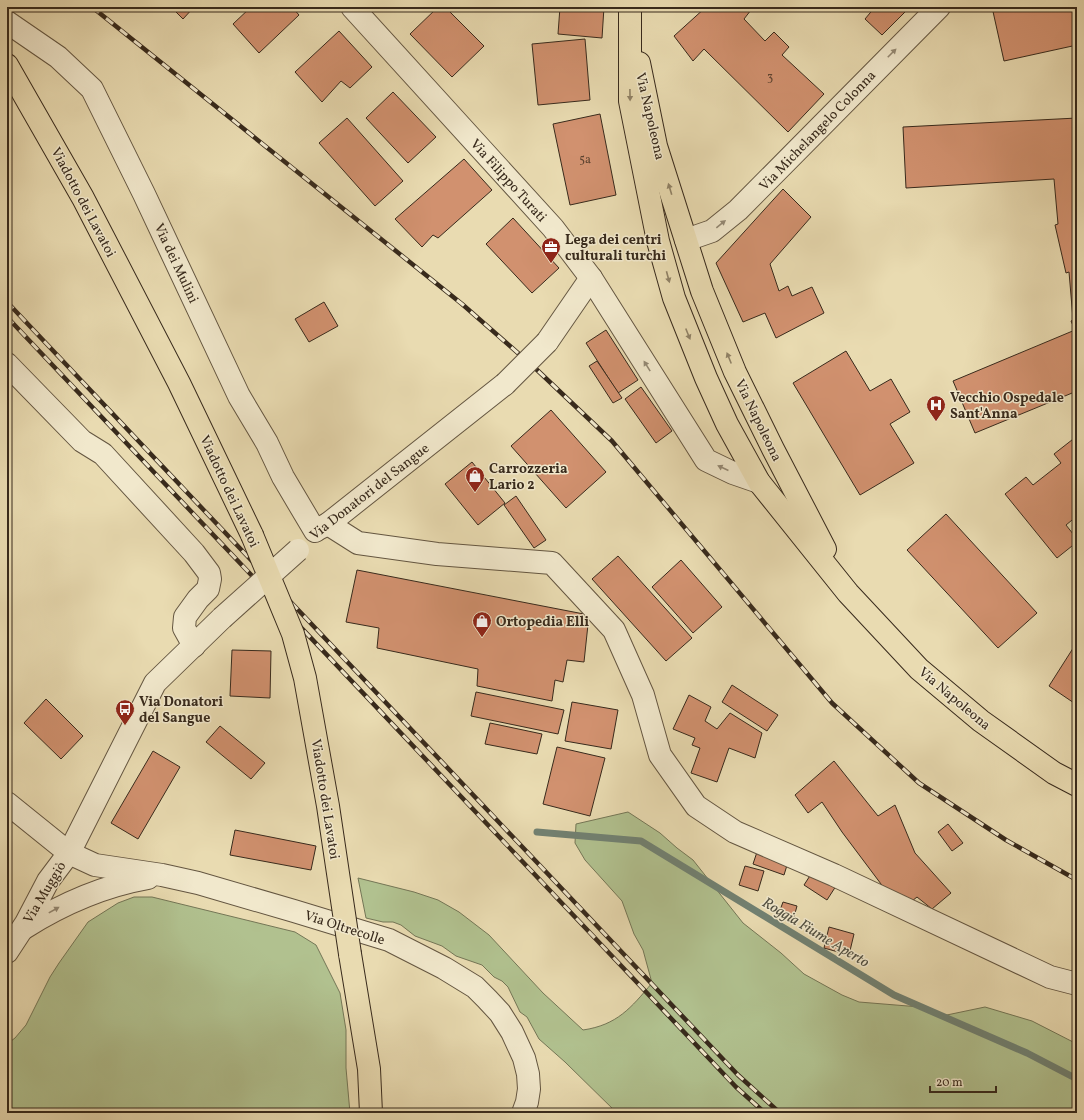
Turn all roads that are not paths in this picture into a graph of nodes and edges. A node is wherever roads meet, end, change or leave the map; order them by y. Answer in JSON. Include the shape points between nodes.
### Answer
{"nodes":[{"id":1,"x":352,"y":7,"type":"edge"},
{"id":2,"x":939,"y":7,"type":"edge"},
{"id":3,"x":630,"y":11,"type":"edge"},
{"id":4,"x":7,"y":22,"type":"edge"},
{"id":5,"x":7,"y":65,"type":"edge"},
{"id":6,"x":649,"y":196,"type":"junction"},
{"id":7,"x":686,"y":240,"type":"junction"},
{"id":8,"x":591,"y":278,"type":"junction"},
{"id":9,"x":7,"y":364,"type":"edge"},
{"id":10,"x":759,"y":482,"type":"junction"},
{"id":11,"x":322,"y":527,"type":"junction"},
{"id":12,"x":848,"y":593,"type":"junction"},
{"id":13,"x":194,"y":646,"type":"junction"},
{"id":14,"x":1077,"y":785,"type":"edge"},
{"id":15,"x":7,"y":803,"type":"edge"},
{"id":16,"x":69,"y":853,"type":"junction"},
{"id":17,"x":162,"y":875,"type":"junction"},
{"id":18,"x":21,"y":930,"type":"junction"},
{"id":19,"x":7,"y":952,"type":"edge"},
{"id":20,"x":1050,"y":977,"type":"junction"},
{"id":21,"x":1077,"y":984,"type":"edge"},
{"id":22,"x":1077,"y":996,"type":"edge"},
{"id":23,"x":369,"y":1069,"type":"junction"},
{"id":24,"x":528,"y":1089,"type":"junction"},
{"id":25,"x":370,"y":1113,"type":"edge"},
{"id":26,"x":386,"y":1113,"type":"edge"},
{"id":27,"x":523,"y":1113,"type":"edge"},
{"id":28,"x":531,"y":1113,"type":"edge"}],
"edges":[{"from":1,"to":8,"type":"street","name":"Via Filippo Turati","via":[[553,228]]},
{"from":7,"to":2,"type":"street","name":"Via Michelangelo Colonna","one_way":true,"via":[[712,231],[738,210]]},
{"from":3,"to":6,"type":"main road","name":"Via Napoleona","one_way":true,"via":[[630,101]]},
{"from":7,"to":3,"type":"main road","name":"Via Napoleona","one_way":true,"via":[[656,146]]},
{"from":4,"to":11,"type":"street","name":"Via dei Mulini","via":[[58,57],[92,89],[240,396],[267,443],[283,478]]},
{"from":5,"to":23,"type":"main road","name":"Viadotto dei Lavatoi","bridge":true,"via":[[83,198],[178,383],[252,535],[293,634],[305,678],[328,806]]},
{"from":6,"to":7,"type":"main road","name":"Via Napoleona"},
{"from":6,"to":10,"type":"main road","name":"Via Napoleona","one_way":true,"via":[[658,242],[674,298],[727,424]]},
{"from":12,"to":7,"type":"main road","name":"Via Napoleona","one_way":true,"via":[[735,372],[702,291]]},
{"from":10,"to":8,"type":"street","name":"Via Filippo Turati","one_way":true,"via":[[706,460]]},
{"from":8,"to":11,"type":"street","name":"Via Donatori del Sangue","bridge":true,"via":[[547,342],[505,384]]},
{"from":9,"to":13,"type":"street","via":[[82,441],[103,454],[194,553],[209,573],[208,589],[185,617],[184,628]]},
{"from":10,"to":12,"type":"main road","name":"Via Napoleona","via":[[788,499]]},
{"from":11,"to":13,"type":"street","name":"Via Donatori del Sangue","bridge":true},
{"from":11,"to":20,"type":"street","via":[[358,543],[437,554],[552,562],[614,630],[643,695],[660,755],[696,806],[735,832]]},
{"from":12,"to":14,"type":"main road","name":"Via Napoleona","via":[[919,669],[964,707],[1054,773]]},
{"from":13,"to":16,"type":"street","name":"Via Donatori del Sangue","via":[[155,683]]},
{"from":15,"to":16,"type":"street","name":"Via Oltrecolle"},
{"from":16,"to":17,"type":"street","name":"Via Oltrecolle","via":[[95,865]]},
{"from":16,"to":18,"type":"street","name":"Via Muggiò","via":[[48,881]]},
{"from":18,"to":17,"type":"street","one_way":true,"via":[[60,907],[91,894],[125,882]]},
{"from":17,"to":24,"type":"street","name":"Via Oltrecolle","via":[[198,883],[389,940],[444,968],[475,987],[500,1013],[524,1058]]},
{"from":18,"to":19,"type":"street","name":"Via Muggiò"},
{"from":20,"to":21,"type":"street"},
{"from":20,"to":22,"type":"street"},
{"from":23,"to":25,"type":"main road"},
{"from":23,"to":26,"type":"main road"},
{"from":24,"to":27,"type":"street","name":"Via Oltrecolle"},
{"from":24,"to":28,"type":"street"}]}
